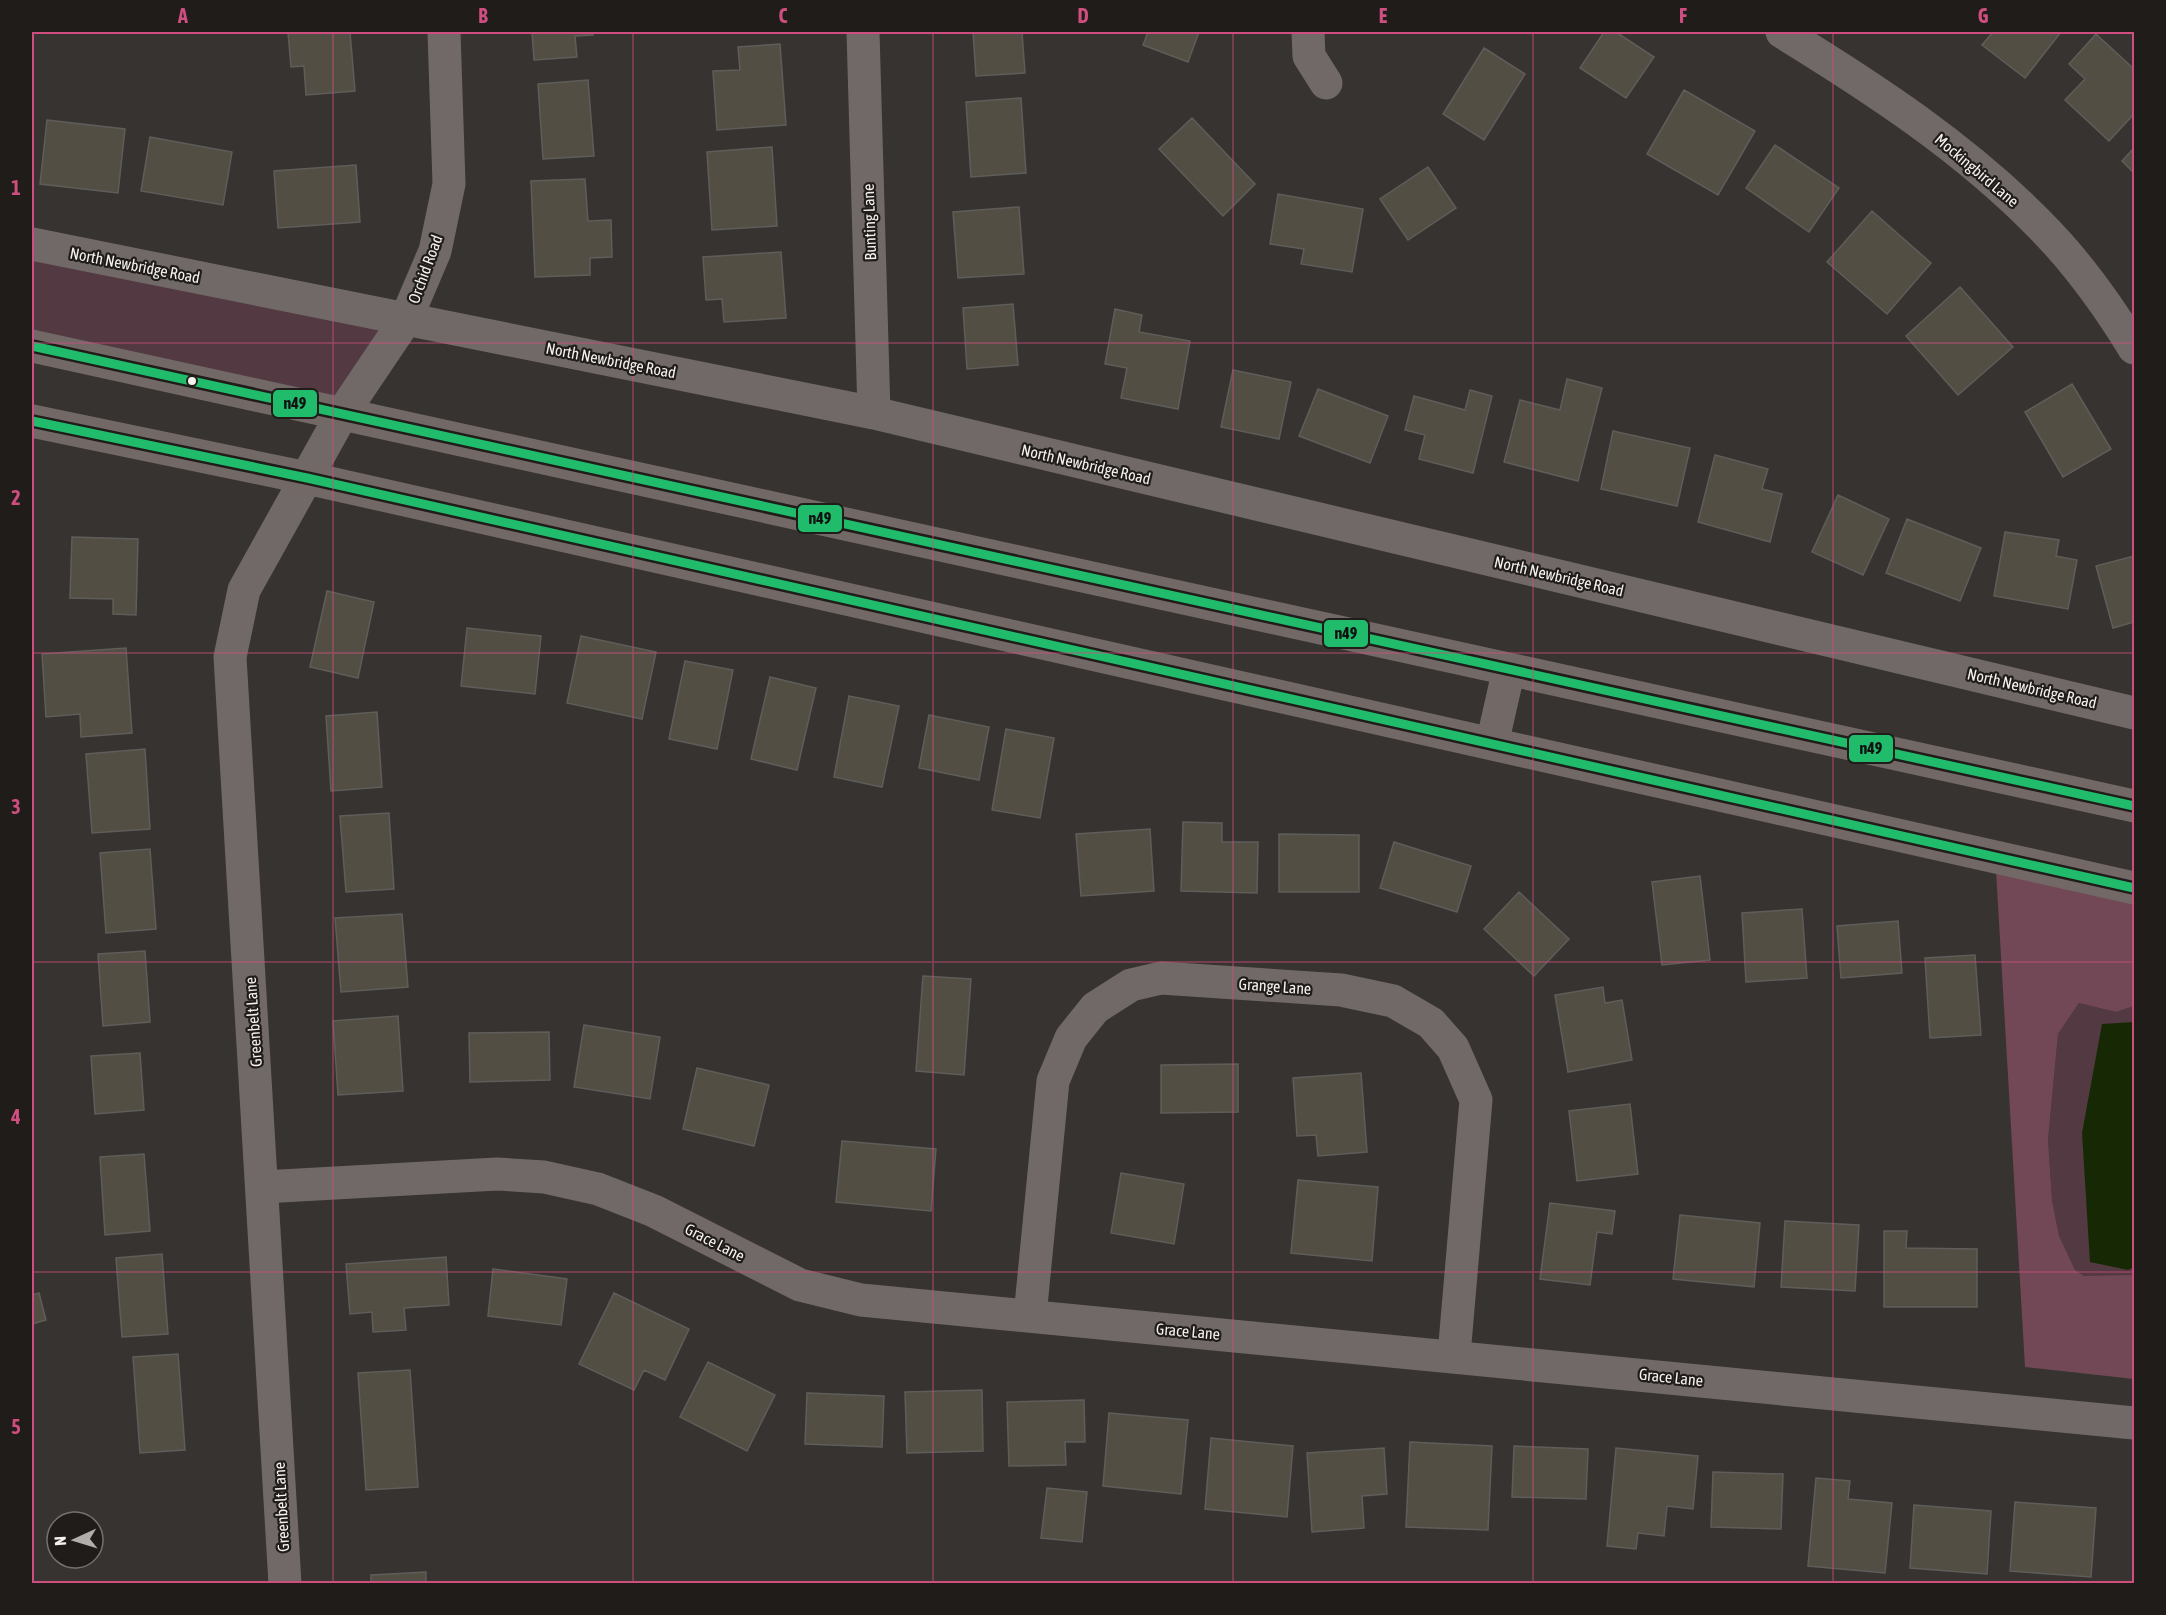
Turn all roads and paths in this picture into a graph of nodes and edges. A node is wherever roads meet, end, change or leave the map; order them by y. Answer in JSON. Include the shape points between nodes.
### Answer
{"nodes":[{"id":1,"x":444,"y":32,"type":"edge"},
{"id":2,"x":863,"y":32,"type":"edge"},
{"id":3,"x":1308,"y":32,"type":"edge"},
{"id":4,"x":1782,"y":32,"type":"edge"},
{"id":5,"x":1326,"y":83,"type":"dead end"},
{"id":6,"x":32,"y":244,"type":"edge"},
{"id":7,"x":406,"y":319,"type":"junction"},
{"id":8,"x":32,"y":346,"type":"edge"},
{"id":9,"x":2134,"y":348,"type":"edge"},
{"id":10,"x":874,"y":413,"type":"junction"},
{"id":11,"x":342,"y":414,"type":"junction"},
{"id":12,"x":32,"y":421,"type":"edge"},
{"id":13,"x":308,"y":478,"type":"junction"},
{"id":14,"x":1509,"y":669,"type":"junction"},
{"id":15,"x":2134,"y":713,"type":"edge"},
{"id":16,"x":1492,"y":744,"type":"junction"},
{"id":17,"x":2134,"y":806,"type":"edge"},
{"id":18,"x":2134,"y":888,"type":"edge"},
{"id":19,"x":263,"y":1187,"type":"junction"},
{"id":20,"x":1030,"y":1316,"type":"junction"},
{"id":21,"x":1454,"y":1355,"type":"junction"},
{"id":22,"x":2134,"y":1423,"type":"edge"},
{"id":23,"x":285,"y":1584,"type":"edge"}],
"edges":[{"from":1,"to":7,"type":"street","name":"Orchid Road","via":[[449,184],[435,251]]},
{"from":2,"to":10,"type":"street","name":"Bunting Lane"},
{"from":3,"to":5,"type":"street","via":[[1309,56]]},
{"from":4,"to":9,"type":"street","name":"Mockingbird Lane","via":[[1836,65],[1954,148],[1980,171],[2040,225],[2102,297]]},
{"from":6,"to":7,"type":"street","name":"North Newbridge Road"},
{"from":7,"to":10,"type":"street","name":"North Newbridge Road"},
{"from":7,"to":11,"type":"street","name":"Orchid Road"},
{"from":8,"to":11,"type":"main road"},
{"from":10,"to":15,"type":"street","name":"North Newbridge Road"},
{"from":11,"to":13,"type":"street","name":"Orchid Road"},
{"from":11,"to":14,"type":"main road"},
{"from":12,"to":13,"type":"main road"},
{"from":13,"to":16,"type":"main road"},
{"from":13,"to":19,"type":"street","name":"Greenbelt Lane","via":[[244,590],[230,657]]},
{"from":14,"to":16,"type":"main road"},
{"from":14,"to":17,"type":"main road"},
{"from":16,"to":18,"type":"main road"},
{"from":19,"to":20,"type":"street","name":"Grace Lane","via":[[497,1173],[544,1177],[598,1189],[654,1211],[800,1285],[861,1300]]},
{"from":19,"to":23,"type":"street","name":"Greenbelt Lane"},
{"from":20,"to":21,"type":"street","name":"Grace Lane"},
{"from":20,"to":21,"type":"street","name":"Grange Lane","via":[[1053,1081],[1071,1038],[1095,1008],[1131,985],[1161,978],[1341,990],[1393,1001],[1431,1023],[1453,1048],[1476,1100]]},
{"from":21,"to":22,"type":"street","name":"Grace Lane"}]}
